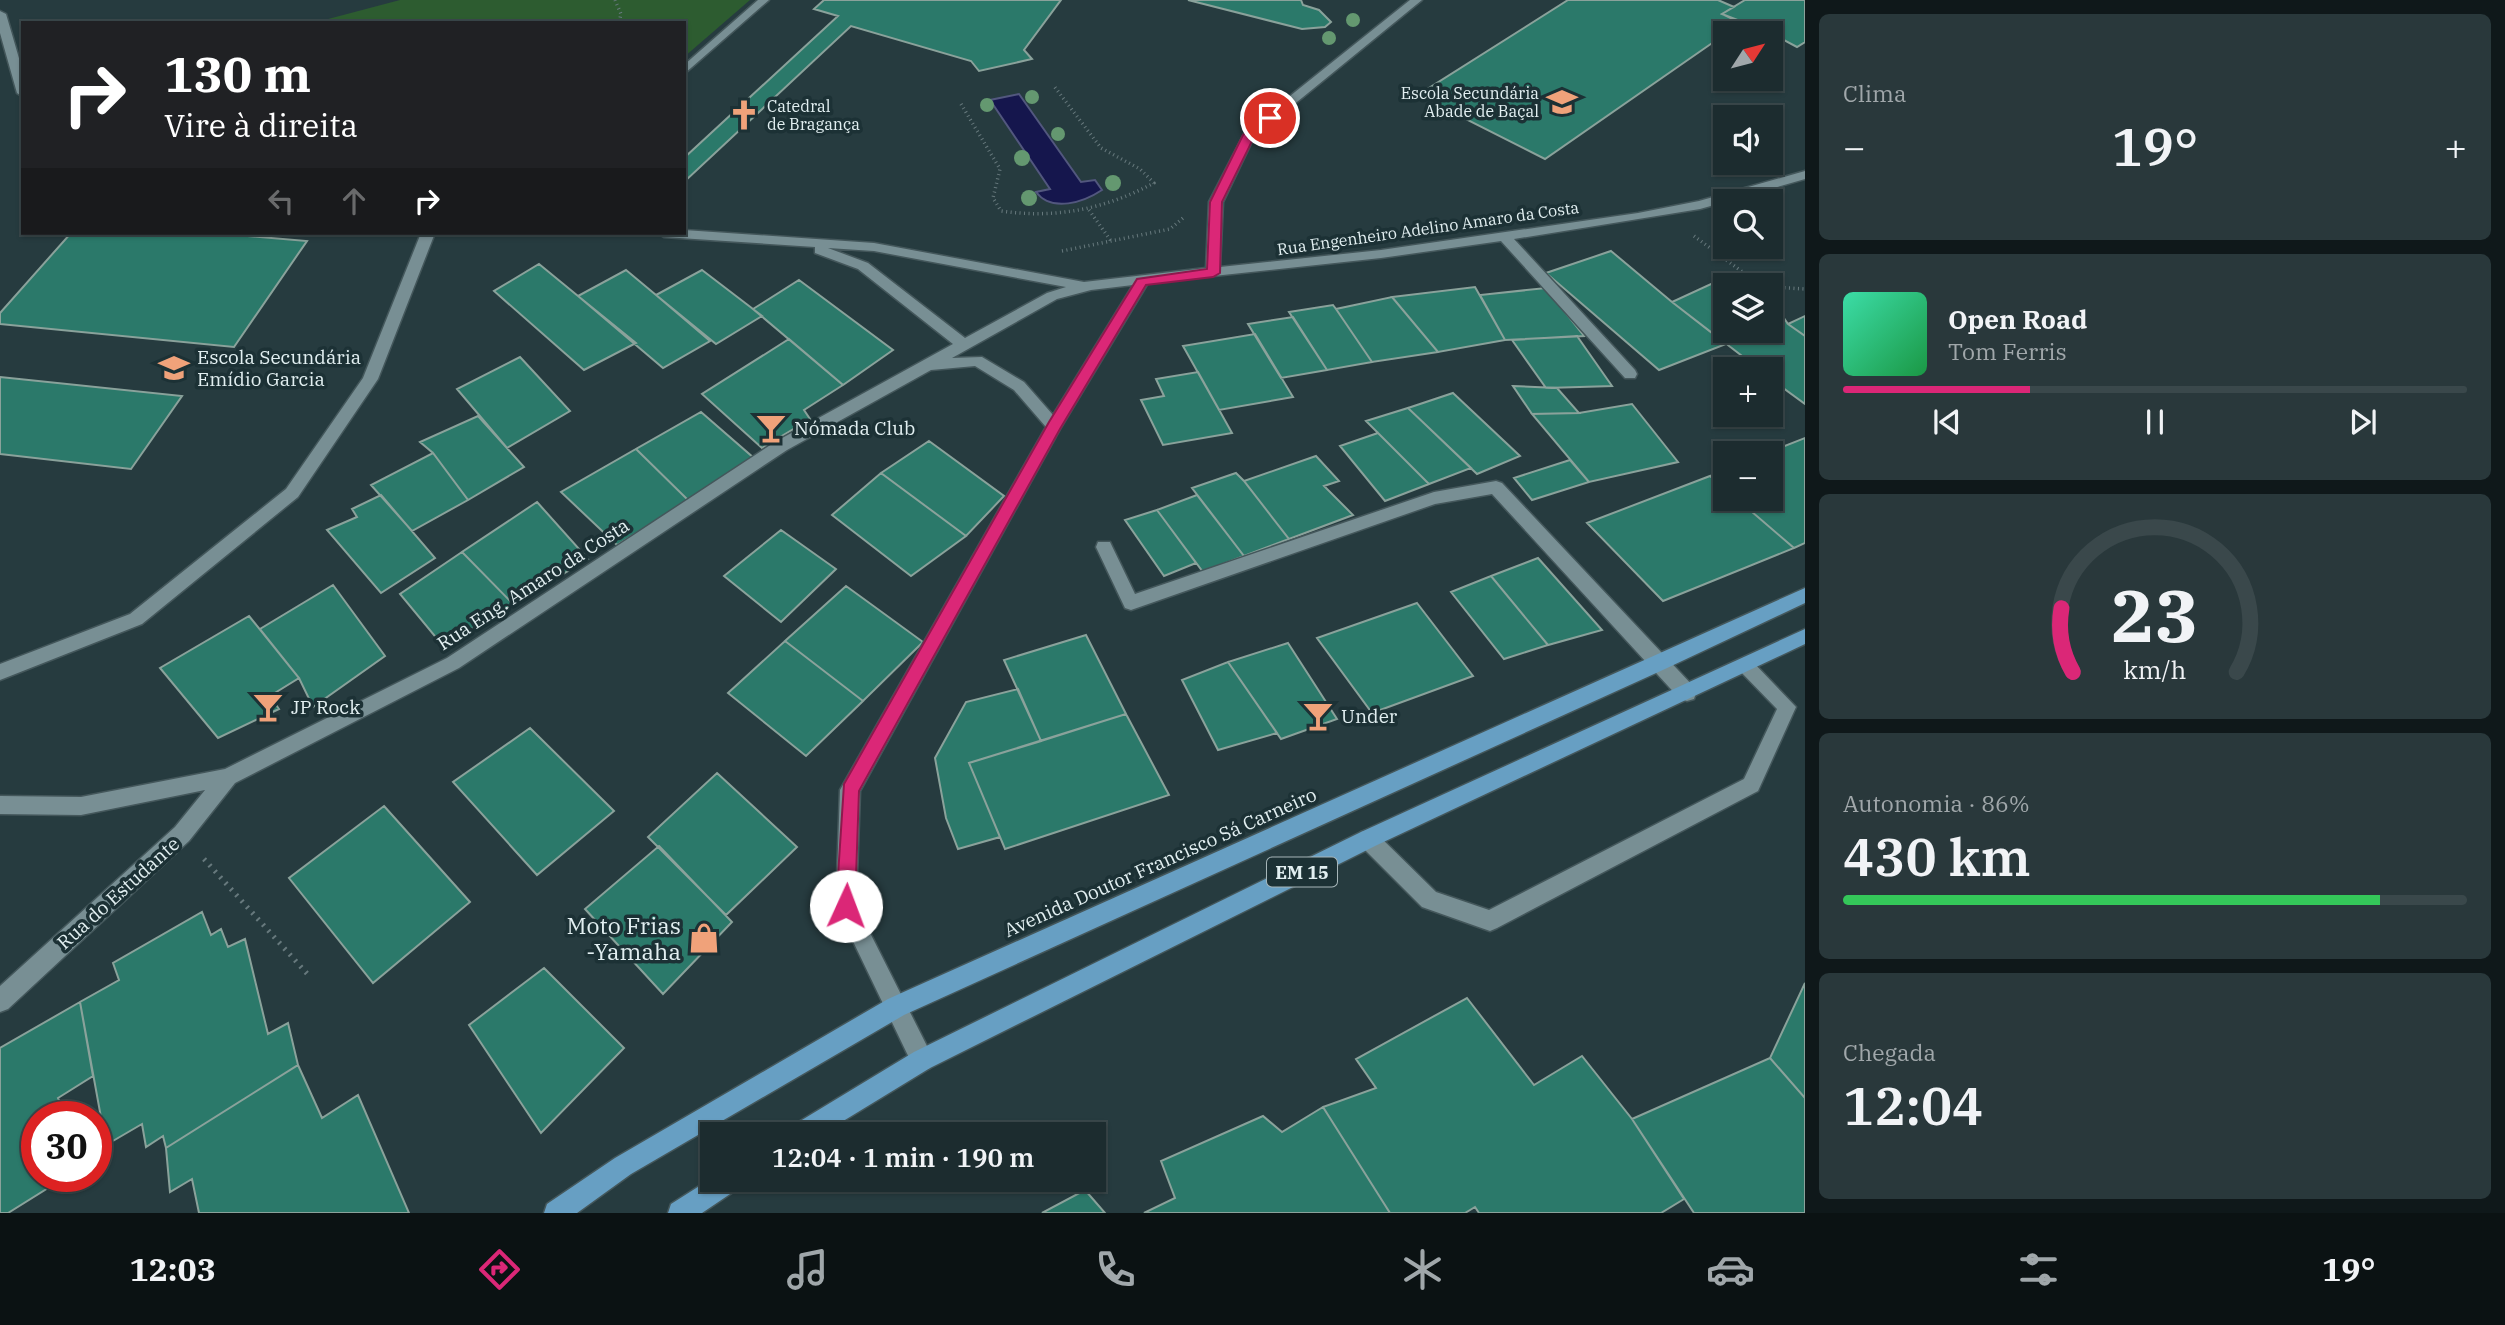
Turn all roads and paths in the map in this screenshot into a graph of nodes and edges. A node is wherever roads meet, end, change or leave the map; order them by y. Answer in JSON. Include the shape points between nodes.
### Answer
{"nodes":[{"id":1,"x":615,"y":0,"type":"edge"},
{"id":2,"x":764,"y":0,"type":"edge"},
{"id":3,"x":1417,"y":0,"type":"edge"},
{"id":4,"x":0,"y":14,"type":"edge"},
{"id":5,"x":619,"y":21,"type":"edge"},
{"id":6,"x":686,"y":69,"type":"edge"},
{"id":7,"x":21,"y":86,"type":"edge"},
{"id":8,"x":1054,"y":86,"type":"dead end"},
{"id":9,"x":961,"y":104,"type":"dead end"},
{"id":10,"x":1805,"y":175,"type":"edge"},
{"id":11,"x":1089,"y":210,"type":"junction"},
{"id":12,"x":1663,"y":212,"type":"junction"},
{"id":13,"x":427,"y":235,"type":"edge"},
{"id":14,"x":686,"y":235,"type":"edge"},
{"id":15,"x":1505,"y":237,"type":"junction"},
{"id":16,"x":1111,"y":241,"type":"dead end"},
{"id":17,"x":804,"y":244,"type":"junction"},
{"id":18,"x":1213,"y":273,"type":"junction"},
{"id":19,"x":1744,"y":273,"type":"edge"},
{"id":20,"x":1142,"y":282,"type":"junction"},
{"id":21,"x":1090,"y":285,"type":"junction"},
{"id":22,"x":1783,"y":288,"type":"edge"},
{"id":23,"x":1805,"y":289,"type":"edge"},
{"id":24,"x":1052,"y":296,"type":"joint"},
{"id":25,"x":963,"y":344,"type":"junction"},
{"id":26,"x":925,"y":365,"type":"junction"},
{"id":27,"x":1630,"y":374,"type":"dead end"},
{"id":28,"x":1054,"y":426,"type":"junction"},
{"id":29,"x":1104,"y":547,"type":"dead end"},
{"id":30,"x":1805,"y":595,"type":"edge"},
{"id":31,"x":1805,"y":636,"type":"edge"},
{"id":32,"x":1659,"y":664,"type":"junction"},
{"id":33,"x":1745,"y":665,"type":"junction"},
{"id":34,"x":0,"y":672,"type":"edge"},
{"id":35,"x":1687,"y":693,"type":"junction"},
{"id":36,"x":228,"y":776,"type":"junction"},
{"id":37,"x":0,"y":805,"type":"edge"},
{"id":38,"x":182,"y":834,"type":"junction"},
{"id":39,"x":1368,"y":839,"type":"junction"},
{"id":40,"x":311,"y":978,"type":"dead end"},
{"id":41,"x":0,"y":1001,"type":"edge"},
{"id":42,"x":896,"y":1007,"type":"junction"},
{"id":43,"x":922,"y":1059,"type":"junction"},
{"id":44,"x":820,"y":1122,"type":"edge"},
{"id":45,"x":712,"y":1192,"type":"edge"},
{"id":46,"x":556,"y":1213,"type":"edge"},
{"id":47,"x":680,"y":1213,"type":"edge"}],
"edges":[{"from":1,"to":5,"type":"path"},
{"from":2,"to":6,"type":"street"},
{"from":3,"to":18,"type":"street","via":[[1249,135],[1216,202]]},
{"from":4,"to":7,"type":"street"},
{"from":8,"to":11,"type":"path","via":[[1101,148],[1140,169],[1153,183]]},
{"from":9,"to":11,"type":"path","via":[[1000,169],[993,198],[1001,211],[1030,217]]},
{"from":10,"to":12,"type":"street","name":"Rua Engenheiro Adelino Amaro da Costa"},
{"from":11,"to":16,"type":"path"},
{"from":12,"to":15,"type":"street","name":"Rua Engenheiro Adelino Amaro da Costa"},
{"from":12,"to":19,"type":"path"},
{"from":13,"to":34,"type":"street","via":[[370,379],[292,493],[136,619]]},
{"from":14,"to":17,"type":"street"},
{"from":15,"to":18,"type":"street","name":"Rua Engenheiro Adelino Amaro da Costa"},
{"from":15,"to":27,"type":"street"},
{"from":17,"to":21,"type":"street","via":[[874,247],[1063,284]]},
{"from":17,"to":25,"type":"street","via":[[863,266]]},
{"from":18,"to":20,"type":"street","name":"Rua Engenheiro Adelino Amaro da Costa"},
{"from":20,"to":21,"type":"street","name":"Rua Engenheiro Adelino Amaro da Costa"},
{"from":20,"to":28,"type":"street"},
{"from":21,"to":24,"type":"street","name":"Rua Engenheiro Adelino Amaro da Costa"},
{"from":22,"to":23,"type":"path"},
{"from":24,"to":25,"type":"street","name":"Rua Eng. Amaro da Costa"},
{"from":25,"to":26,"type":"street","name":"Rua Eng. Amaro da Costa"},
{"from":26,"to":28,"type":"street","via":[[977,361],[1019,386]]},
{"from":26,"to":36,"type":"street","name":"Rua Eng. Amaro da Costa","via":[[782,446],[453,663]]},
{"from":28,"to":42,"type":"street","via":[[850,790],[846,906]]},
{"from":29,"to":32,"type":"street","via":[[1131,603],[1434,498],[1496,487]]},
{"from":30,"to":32,"type":"main road","name":"Avenida Doutor Francisco Sá Carneiro","number":"EM 15"},
{"from":31,"to":33,"type":"main road","number":"EM 15"},
{"from":32,"to":35,"type":"street"},
{"from":32,"to":42,"type":"main road","name":"Avenida Doutor Francisco Sá Carneiro","number":"EM 15"},
{"from":33,"to":35,"type":"main road","number":"EM 15"},
{"from":33,"to":39,"type":"street","via":[[1787,707],[1751,785],[1490,921],[1429,900]]},
{"from":35,"to":39,"type":"main road","number":"EM 15"},
{"from":36,"to":37,"type":"street","name":"Rua Eng. Amaro da Costa","via":[[80,806]]},
{"from":36,"to":38,"type":"street","name":"Rua do Estudante"},
{"from":38,"to":40,"type":"path"},
{"from":38,"to":41,"type":"street","name":"Rua do Estudante"},
{"from":39,"to":43,"type":"main road","number":"EM 15"},
{"from":42,"to":43,"type":"street"},
{"from":42,"to":46,"type":"main road","name":"Avenida Doutor Francisco Sá Carneiro","number":"EM 15","via":[[623,1166]]},
{"from":43,"to":44,"type":"main road","number":"EM 15"},
{"from":45,"to":47,"type":"main road"}]}
